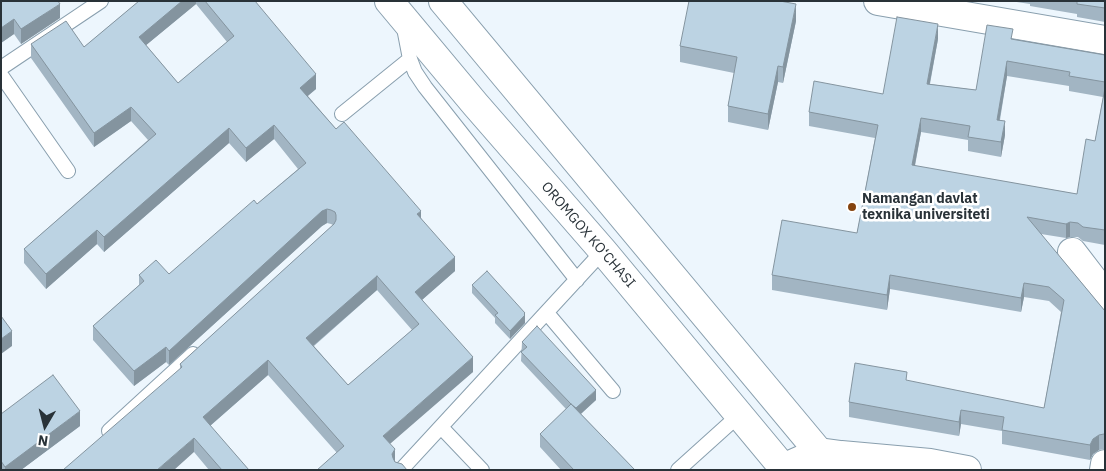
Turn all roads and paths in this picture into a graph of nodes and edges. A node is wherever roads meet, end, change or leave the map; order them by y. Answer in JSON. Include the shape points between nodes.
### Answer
{"nodes":[{"id":1,"x":101,"y":1,"type":"edge"},
{"id":2,"x":443,"y":1,"type":"edge"},
{"id":3,"x":878,"y":1,"type":"edge"},
{"id":4,"x":394,"y":7,"type":"edge"},
{"id":5,"x":1105,"y":40,"type":"edge"},
{"id":6,"x":410,"y":59,"type":"junction"},
{"id":7,"x":1,"y":68,"type":"edge"},
{"id":8,"x":1,"y":75,"type":"edge"},
{"id":9,"x":342,"y":114,"type":"dead end"},
{"id":10,"x":68,"y":171,"type":"dead end"},
{"id":11,"x":603,"y":251,"type":"junction"},
{"id":12,"x":1072,"y":252,"type":"dead end"},
{"id":13,"x":577,"y":280,"type":"junction"},
{"id":14,"x":1105,"y":296,"type":"edge"},
{"id":15,"x":546,"y":312,"type":"junction"},
{"id":16,"x":204,"y":344,"type":"edge"},
{"id":17,"x":613,"y":391,"type":"dead end"},
{"id":18,"x":739,"y":415,"type":"junction"},
{"id":19,"x":441,"y":427,"type":"junction"},
{"id":20,"x":102,"y":437,"type":"edge"},
{"id":21,"x":826,"y":461,"type":"edge"},
{"id":22,"x":1105,"y":464,"type":"edge"},
{"id":23,"x":784,"y":469,"type":"edge"},
{"id":24,"x":402,"y":470,"type":"edge"},
{"id":25,"x":482,"y":470,"type":"edge"},
{"id":26,"x":678,"y":470,"type":"edge"},
{"id":27,"x":967,"y":470,"type":"edge"},
{"id":28,"x":1104,"y":470,"type":"edge"}],
"edges":[{"from":1,"to":7,"type":"lane"},
{"from":2,"to":21,"type":"main road"},
{"from":3,"to":5,"type":"main road"},
{"from":4,"to":6,"type":"lane","via":[[406,33]]},
{"from":4,"to":11,"type":"main road","name":"OROMGOX KO‘CHASI"},
{"from":6,"to":9,"type":"lane"},
{"from":6,"to":13,"type":"lane","via":[[425,87]]},
{"from":8,"to":10,"type":"lane"},
{"from":11,"to":13,"type":"lane"},
{"from":11,"to":18,"type":"main road","name":"OROMGOX KO‘CHASI"},
{"from":12,"to":14,"type":"main road"},
{"from":13,"to":15,"type":"lane"},
{"from":15,"to":17,"type":"lane"},
{"from":15,"to":19,"type":"lane"},
{"from":16,"to":20,"type":"lane"},
{"from":18,"to":23,"type":"main road","name":"OROMGOX KO‘CHASI"},
{"from":18,"to":26,"type":"lane"},
{"from":19,"to":24,"type":"lane"},
{"from":19,"to":25,"type":"lane"},
{"from":21,"to":23,"type":"main road"},
{"from":21,"to":27,"type":"main road","via":[[841,455],[930,463]]},
{"from":22,"to":28,"type":"main road"}]}
